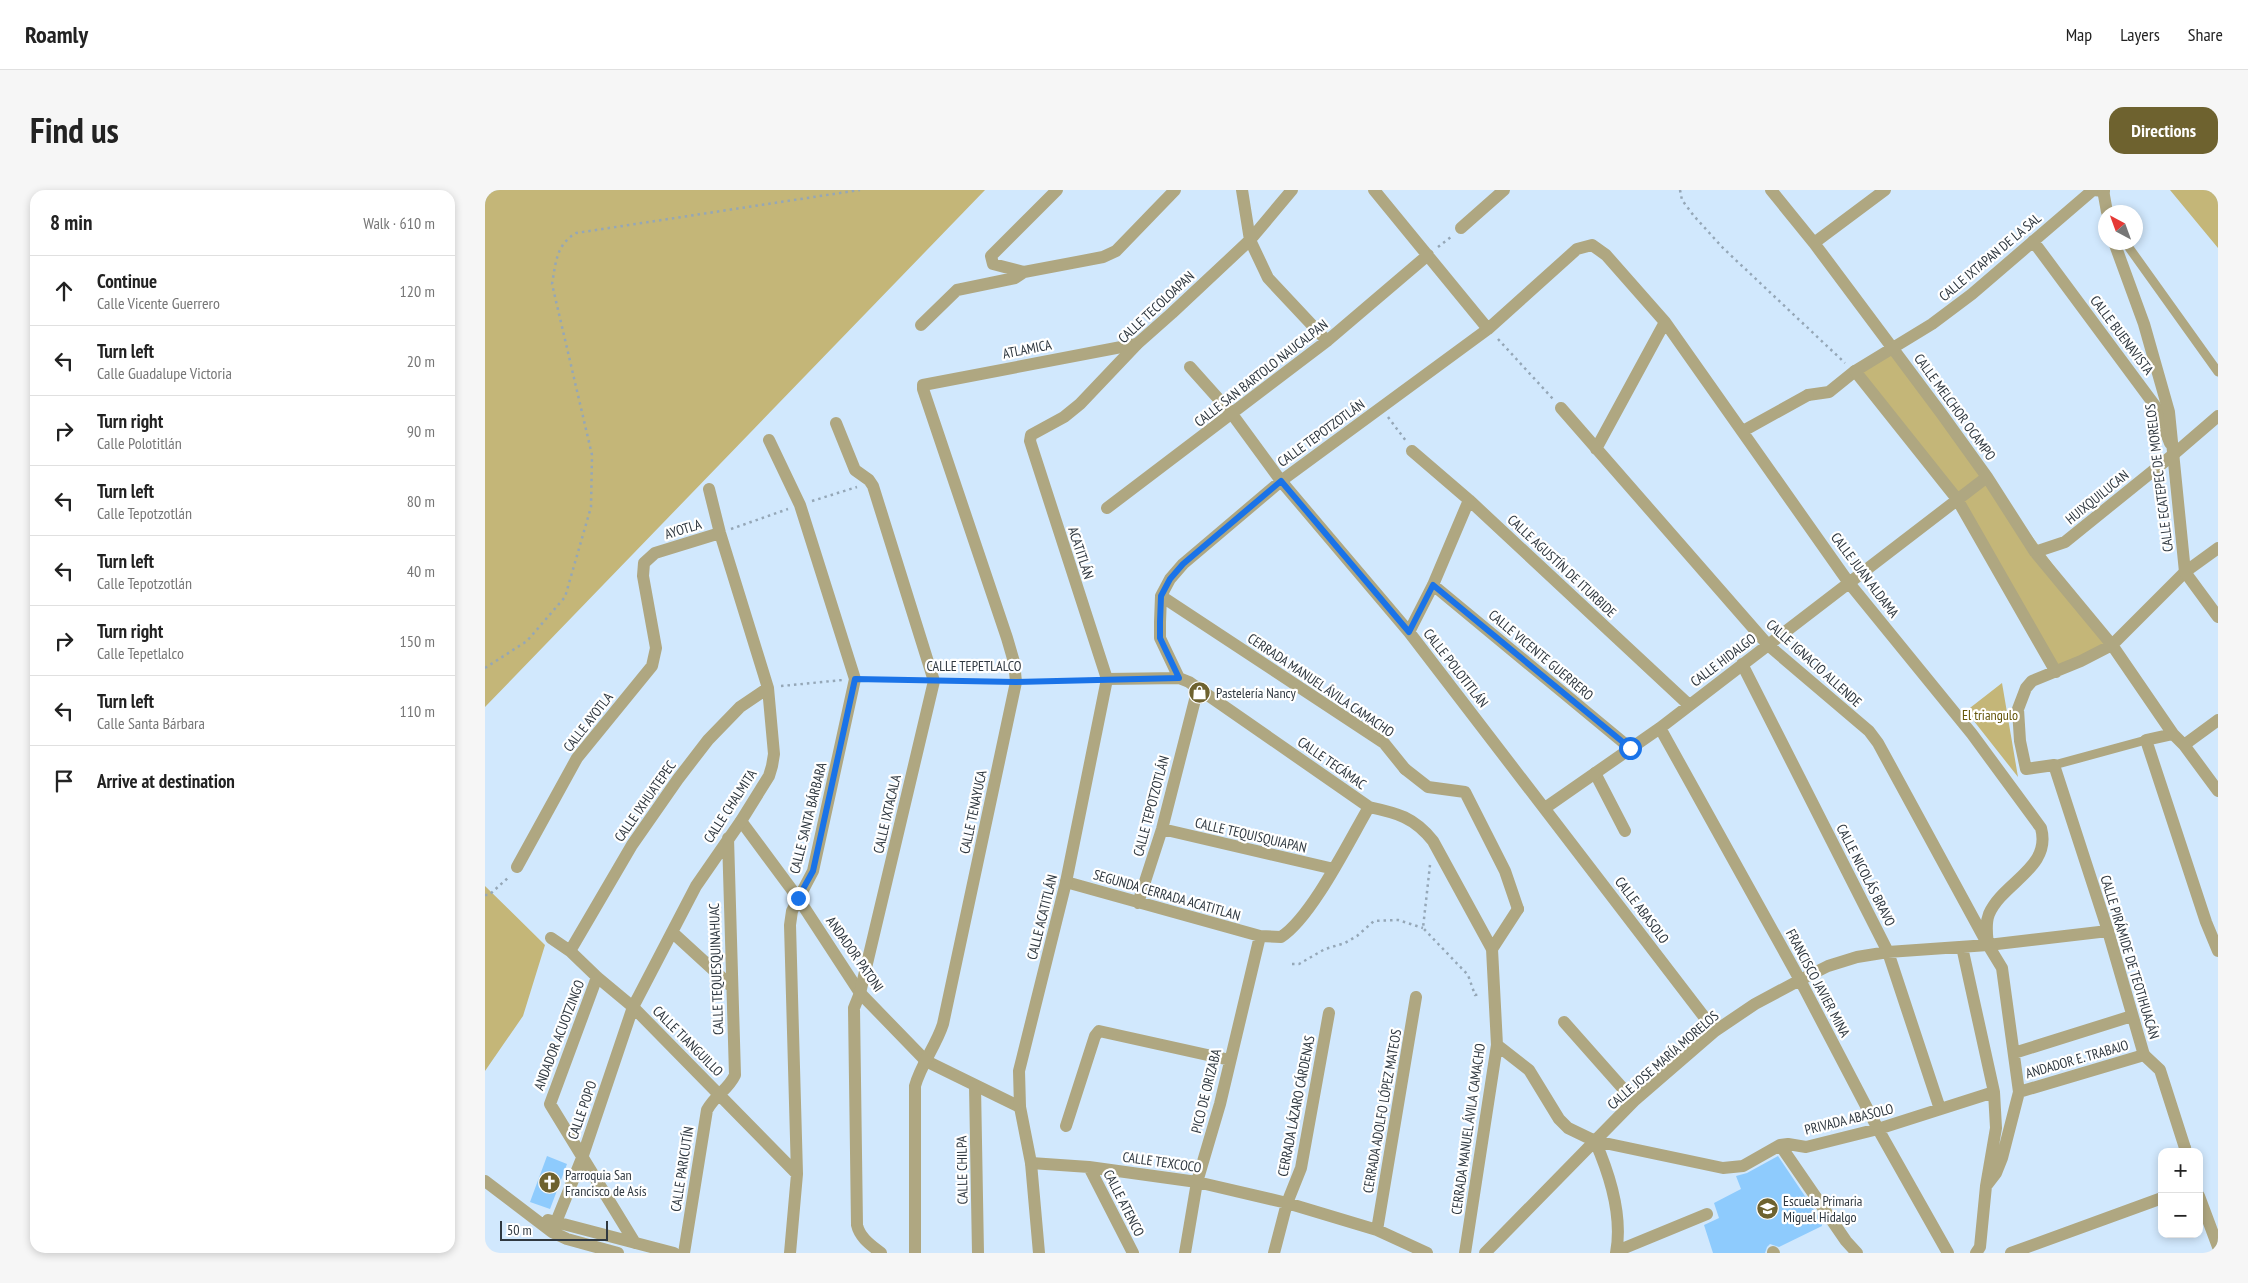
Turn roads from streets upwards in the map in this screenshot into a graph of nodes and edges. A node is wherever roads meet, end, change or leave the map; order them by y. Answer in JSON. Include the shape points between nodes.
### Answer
{"nodes":[{"id":1,"x":1057,"y":190,"type":"edge"},
{"id":2,"x":1175,"y":190,"type":"edge"},
{"id":3,"x":1242,"y":190,"type":"edge"},
{"id":4,"x":1292,"y":190,"type":"edge"},
{"id":5,"x":1374,"y":190,"type":"edge"},
{"id":6,"x":1504,"y":190,"type":"edge"},
{"id":7,"x":1771,"y":190,"type":"edge"},
{"id":8,"x":1885,"y":190,"type":"edge"},
{"id":9,"x":2098,"y":190,"type":"edge"},
{"id":10,"x":2104,"y":205,"type":"edge"},
{"id":11,"x":1461,"y":228,"type":"road end"},
{"id":12,"x":1250,"y":240,"type":"junction"},
{"id":13,"x":2033,"y":241,"type":"junction"},
{"id":14,"x":1814,"y":243,"type":"junction"},
{"id":15,"x":1577,"y":250,"type":"joint"},
{"id":16,"x":2117,"y":250,"type":"edge"},
{"id":17,"x":1428,"y":255,"type":"junction"},
{"id":18,"x":1024,"y":272,"type":"junction"},
{"id":19,"x":1665,"y":322,"type":"junction"},
{"id":20,"x":921,"y":326,"type":"dead end"},
{"id":21,"x":1488,"y":328,"type":"junction"},
{"id":22,"x":1327,"y":342,"type":"junction"},
{"id":23,"x":1137,"y":344,"type":"junction"},
{"id":24,"x":1893,"y":348,"type":"junction"},
{"id":25,"x":1190,"y":367,"type":"dead end"},
{"id":26,"x":1855,"y":371,"type":"junction"},
{"id":27,"x":923,"y":385,"type":"joint"},
{"id":28,"x":1561,"y":408,"type":"road end"},
{"id":29,"x":1232,"y":414,"type":"junction"},
{"id":30,"x":2218,"y":416,"type":"edge"},
{"id":31,"x":836,"y":423,"type":"dead end"},
{"id":32,"x":1743,"y":431,"type":"junction"},
{"id":33,"x":1031,"y":435,"type":"joint"},
{"id":34,"x":769,"y":440,"type":"dead end"},
{"id":35,"x":1596,"y":449,"type":"junction"},
{"id":36,"x":1412,"y":451,"type":"road end"},
{"id":37,"x":2174,"y":454,"type":"junction"},
{"id":38,"x":1987,"y":477,"type":"junction"},
{"id":39,"x":1281,"y":481,"type":"junction"},
{"id":40,"x":709,"y":489,"type":"dead end"},
{"id":41,"x":1957,"y":499,"type":"junction"},
{"id":42,"x":1469,"y":500,"type":"junction"},
{"id":43,"x":1107,"y":508,"type":"dead end"},
{"id":44,"x":721,"y":533,"type":"junction"},
{"id":45,"x":2218,"y":548,"type":"edge"},
{"id":46,"x":2035,"y":552,"type":"junction"},
{"id":47,"x":655,"y":554,"type":"joint"},
{"id":48,"x":2185,"y":572,"type":"junction"},
{"id":49,"x":1849,"y":583,"type":"junction"},
{"id":50,"x":1433,"y":585,"type":"junction"},
{"id":51,"x":1161,"y":596,"type":"junction"},
{"id":52,"x":2218,"y":617,"type":"edge"},
{"id":53,"x":1409,"y":632,"type":"junction"},
{"id":54,"x":1768,"y":644,"type":"junction"},
{"id":55,"x":2112,"y":645,"type":"junction"},
{"id":56,"x":1742,"y":664,"type":"junction"},
{"id":57,"x":2056,"y":672,"type":"junction"},
{"id":58,"x":1107,"y":678,"type":"junction"},
{"id":59,"x":1179,"y":678,"type":"junction"},
{"id":60,"x":768,"y":688,"type":"junction"},
{"id":61,"x":1198,"y":688,"type":"junction"},
{"id":62,"x":1689,"y":705,"type":"junction"},
{"id":63,"x":2218,"y":720,"type":"edge"},
{"id":64,"x":1660,"y":728,"type":"junction"},
{"id":65,"x":2173,"y":734,"type":"junction"},
{"id":66,"x":2184,"y":745,"type":"junction"},
{"id":67,"x":1630,"y":748,"type":"junction"},
{"id":68,"x":1595,"y":773,"type":"junction"},
{"id":69,"x":2218,"y":791,"type":"edge"},
{"id":70,"x":1369,"y":808,"type":"junction"},
{"id":71,"x":1545,"y":808,"type":"junction"},
{"id":72,"x":741,"y":821,"type":"junction"},
{"id":73,"x":1162,"y":830,"type":"junction"},
{"id":74,"x":1625,"y":831,"type":"dead end"},
{"id":75,"x":728,"y":838,"type":"junction"},
{"id":76,"x":517,"y":867,"type":"road end"},
{"id":77,"x":1333,"y":869,"type":"junction"},
{"id":78,"x":1066,"y":882,"type":"junction"},
{"id":79,"x":798,"y":898,"type":"junction"},
{"id":80,"x":1138,"y":903,"type":"junction"},
{"id":81,"x":2107,"y":931,"type":"junction"},
{"id":82,"x":671,"y":932,"type":"junction"},
{"id":83,"x":1260,"y":936,"type":"junction"},
{"id":84,"x":551,"y":938,"type":"dead end"},
{"id":85,"x":1988,"y":945,"type":"junction"},
{"id":86,"x":1963,"y":947,"type":"junction"},
{"id":87,"x":1492,"y":949,"type":"junction"},
{"id":88,"x":570,"y":951,"type":"junction"},
{"id":89,"x":2218,"y":951,"type":"edge"},
{"id":90,"x":1888,"y":952,"type":"junction"},
{"id":91,"x":597,"y":977,"type":"junction"},
{"id":92,"x":1800,"y":980,"type":"junction"},
{"id":93,"x":731,"y":986,"type":"junction"},
{"id":94,"x":860,"y":993,"type":"junction"},
{"id":95,"x":1416,"y":997,"type":"dead end"},
{"id":96,"x":633,"y":1007,"type":"junction"},
{"id":97,"x":1329,"y":1013,"type":"dead end"},
{"id":98,"x":2132,"y":1016,"type":"junction"},
{"id":99,"x":1564,"y":1022,"type":"dead end"},
{"id":100,"x":1715,"y":1031,"type":"junction"},
{"id":101,"x":1497,"y":1045,"type":"junction"},
{"id":102,"x":2014,"y":1053,"type":"junction"},
{"id":103,"x":2144,"y":1055,"type":"junction"},
{"id":104,"x":1230,"y":1060,"type":"junction"},
{"id":105,"x":926,"y":1061,"type":"junction"},
{"id":106,"x":975,"y":1086,"type":"junction"},
{"id":107,"x":1994,"y":1092,"type":"junction"},
{"id":108,"x":2019,"y":1092,"type":"junction"},
{"id":109,"x":719,"y":1093,"type":"junction"},
{"id":110,"x":1634,"y":1101,"type":"junction"},
{"id":111,"x":1019,"y":1107,"type":"junction"},
{"id":112,"x":1940,"y":1109,"type":"junction"},
{"id":113,"x":1066,"y":1126,"type":"dead end"},
{"id":114,"x":1877,"y":1129,"type":"junction"},
{"id":115,"x":1595,"y":1141,"type":"junction"},
{"id":116,"x":1780,"y":1145,"type":"junction"},
{"id":117,"x":2185,"y":1148,"type":"edge"},
{"id":118,"x":582,"y":1158,"type":"junction"},
{"id":119,"x":1031,"y":1162,"type":"junction"},
{"id":120,"x":1089,"y":1167,"type":"junction"},
{"id":121,"x":797,"y":1174,"type":"junction"},
{"id":122,"x":485,"y":1181,"type":"edge"},
{"id":123,"x":1197,"y":1182,"type":"junction"},
{"id":124,"x":1985,"y":1186,"type":"junction"},
{"id":125,"x":2158,"y":1199,"type":"edge"},
{"id":126,"x":1287,"y":1203,"type":"junction"},
{"id":127,"x":2203,"y":1207,"type":"edge"},
{"id":128,"x":1707,"y":1214,"type":"dead end"},
{"id":129,"x":554,"y":1227,"type":"junction"},
{"id":130,"x":1377,"y":1230,"type":"junction"},
{"id":131,"x":635,"y":1244,"type":"junction"},
{"id":132,"x":2218,"y":1247,"type":"edge"},
{"id":133,"x":1616,"y":1252,"type":"edge"},
{"id":134,"x":618,"y":1253,"type":"edge"},
{"id":135,"x":674,"y":1253,"type":"edge"},
{"id":136,"x":684,"y":1253,"type":"edge"},
{"id":137,"x":791,"y":1253,"type":"edge"},
{"id":138,"x":881,"y":1253,"type":"edge"},
{"id":139,"x":915,"y":1253,"type":"edge"},
{"id":140,"x":978,"y":1253,"type":"edge"},
{"id":141,"x":1039,"y":1253,"type":"edge"},
{"id":142,"x":1133,"y":1253,"type":"edge"},
{"id":143,"x":1185,"y":1253,"type":"edge"},
{"id":144,"x":1274,"y":1253,"type":"edge"},
{"id":145,"x":1427,"y":1253,"type":"edge"},
{"id":146,"x":1465,"y":1253,"type":"edge"},
{"id":147,"x":1485,"y":1253,"type":"edge"},
{"id":148,"x":1857,"y":1253,"type":"edge"},
{"id":149,"x":1948,"y":1253,"type":"edge"},
{"id":150,"x":1976,"y":1253,"type":"edge"},
{"id":151,"x":2011,"y":1253,"type":"edge"}],
"edges":[{"from":1,"to":18,"type":"street","via":[[991,256],[993,264]]},
{"from":2,"to":18,"type":"street","via":[[1116,251],[1103,257]]},
{"from":3,"to":12,"type":"street"},
{"from":4,"to":12,"type":"street","name":"CALLE TECOLOAPAN"},
{"from":5,"to":17,"type":"street"},
{"from":6,"to":11,"type":"street"},
{"from":7,"to":14,"type":"street","name":"CALLE MELCHOR OCAMPO"},
{"from":8,"to":14,"type":"street"},
{"from":9,"to":10,"type":"street"},
{"from":9,"to":13,"type":"street","name":"CALLE IXTAPAN DE LA SAL"},
{"from":12,"to":22,"type":"street","via":[[1268,278]]},
{"from":12,"to":23,"type":"street","name":"CALLE TECOLOAPAN"},
{"from":13,"to":24,"type":"street","name":"CALLE IXTAPAN DE LA SAL","via":[[1972,294]]},
{"from":13,"to":37,"type":"street","name":"CALLE BUENAVISTA","via":[[2156,407]]},
{"from":14,"to":24,"type":"street","name":"CALLE MELCHOR OCAMPO"},
{"from":15,"to":19,"type":"street","name":"CALLE JUAN ALDAMA","via":[[1592,245],[1598,248]]},
{"from":15,"to":21,"type":"street","name":"CALLE TEPOTZOTLÁN"},
{"from":16,"to":37,"type":"street","name":"CALLE ECATEPEC DE MORELOS","via":[[2157,368],[2169,412]]},
{"from":17,"to":21,"type":"street"},
{"from":17,"to":22,"type":"street","name":"CALLE SAN BARTOLO NAUCALPAN"},
{"from":18,"to":20,"type":"street","via":[[1015,278],[957,290]]},
{"from":19,"to":32,"type":"street","name":"CALLE JUAN ALDAMA"},
{"from":19,"to":35,"type":"street"},
{"from":21,"to":39,"type":"street","name":"CALLE TEPOTZOTLÁN"},
{"from":22,"to":29,"type":"street","name":"CALLE SAN BARTOLO NAUCALPAN"},
{"from":23,"to":27,"type":"street","name":"ATLAMICA"},
{"from":23,"to":33,"type":"street","name":"CALLE TECOLOAPAN","via":[[1080,404]]},
{"from":24,"to":26,"type":"street","name":"CALLE IXTAPAN DE LA SAL"},
{"from":24,"to":38,"type":"street","name":"CALLE MELCHOR OCAMPO"},
{"from":25,"to":29,"type":"street","name":"CALLE POLOTITLÁN"},
{"from":26,"to":32,"type":"street","name":"CALLE IXTAPAN DE LA SAL","via":[[1829,392],[1808,395]]},
{"from":26,"to":41,"type":"street"},
{"from":27,"to":105,"type":"street","name":"CALLE TENAYUCA","via":[[1007,638],[1016,682],[943,1024]]},
{"from":28,"to":35,"type":"street","name":"CALLE IGNACIO ALLENDE"},
{"from":29,"to":39,"type":"street","name":"CALLE POLOTITLÁN"},
{"from":29,"to":43,"type":"street","name":"CALLE SAN BARTOLO NAUCALPAN"},
{"from":30,"to":37,"type":"street","name":"HUIXQUILUCAN"},
{"from":31,"to":94,"type":"street","name":"CALLE IXTACALA","via":[[855,470],[873,486],[934,681]]},
{"from":32,"to":49,"type":"street","name":"CALLE JUAN ALDAMA"},
{"from":33,"to":58,"type":"street","name":"ACATITLÁN","via":[[1030,441],[1060,539]]},
{"from":34,"to":79,"type":"street","name":"CALLE SANTA BÁRBARA","via":[[800,505],[855,679],[813,871]]},
{"from":35,"to":54,"type":"street","name":"CALLE IGNACIO ALLENDE"},
{"from":36,"to":42,"type":"street","name":"CALLE AGUSTÍN DE ITURBIDE"},
{"from":37,"to":46,"type":"street","name":"HUIXQUILUCAN","via":[[2065,542]]},
{"from":37,"to":48,"type":"street","name":"CALLE ECATEPEC DE MORELOS"},
{"from":38,"to":41,"type":"street","name":"CALLE HIDALGO"},
{"from":38,"to":46,"type":"street","name":"CALLE MELCHOR OCAMPO"},
{"from":39,"to":51,"type":"street","name":"CALLE TEPOTZOTLÁN","via":[[1183,564]]},
{"from":39,"to":53,"type":"street","name":"CALLE POLOTITLÁN"},
{"from":40,"to":44,"type":"street","name":"CALLE CHALMITA"},
{"from":41,"to":49,"type":"street","name":"CALLE HIDALGO"},
{"from":41,"to":57,"type":"street"},
{"from":42,"to":50,"type":"street"},
{"from":42,"to":62,"type":"street","name":"CALLE AGUSTÍN DE ITURBIDE"},
{"from":44,"to":47,"type":"street","name":"AYOTLA"},
{"from":44,"to":60,"type":"street","name":"CALLE CHALMITA"},
{"from":45,"to":48,"type":"street"},
{"from":46,"to":55,"type":"street","name":"CALLE MELCHOR OCAMPO"},
{"from":47,"to":76,"type":"street","name":"CALLE AYOTLA","via":[[642,569],[656,648],[652,666],[577,758]]},
{"from":48,"to":52,"type":"street"},
{"from":48,"to":55,"type":"street"},
{"from":49,"to":54,"type":"street","name":"CALLE HIDALGO"},
{"from":49,"to":85,"type":"street","name":"CALLE JUAN ALDAMA","via":[[1973,734],[2041,828],[2043,847],[2038,858],[1994,904],[1989,915],[1986,924]]},
{"from":50,"to":53,"type":"street"},
{"from":50,"to":67,"type":"street","name":"CALLE VICENTE GUERRERO"},
{"from":51,"to":59,"type":"street","name":"CALLE TEPOTZOTLÁN","via":[[1160,638]]},
{"from":51,"to":87,"type":"street","name":"CERRADA MANUEL ÁVILA CAMACHO","via":[[1384,743],[1405,769],[1428,787],[1465,792],[1505,870],[1518,909]]},
{"from":53,"to":71,"type":"street","name":"CALLE POLOTITLÁN"},
{"from":54,"to":56,"type":"street","name":"CALLE HIDALGO"},
{"from":54,"to":85,"type":"street","name":"CALLE IGNACIO ALLENDE","via":[[1879,743]]},
{"from":55,"to":57,"type":"street"},
{"from":55,"to":65,"type":"street","name":"CALLE MELCHOR OCAMPO"},
{"from":56,"to":62,"type":"street","name":"CALLE HIDALGO"},
{"from":56,"to":90,"type":"street","name":"CALLE NICOLÁS BRAVO"},
{"from":57,"to":81,"type":"street","name":"CALLE PIRÁMIDE DE TEOTIHUACÁN","via":[[2032,681],[2022,694],[2020,741],[2026,769],[2054,765]]},
{"from":58,"to":59,"type":"street"},
{"from":58,"to":78,"type":"street","name":"CALLE ACATITLÁN"},
{"from":59,"to":61,"type":"street","name":"CALLE TECÁMAC"},
{"from":60,"to":72,"type":"street","name":"CALLE CHALMITA","via":[[774,754],[772,766]]},
{"from":60,"to":88,"type":"street","name":"CALLE IXHUATEPEC","via":[[733,713],[678,779],[632,845]]},
{"from":61,"to":70,"type":"street","name":"CALLE TECÁMAC"},
{"from":61,"to":73,"type":"street","name":"CALLE TEPOTZOTLÁN"},
{"from":62,"to":64,"type":"street","name":"CALLE HIDALGO"},
{"from":63,"to":66,"type":"street"},
{"from":64,"to":67,"type":"street","name":"CALLE HIDALGO"},
{"from":64,"to":92,"type":"street","name":"FRANCISCO JAVIER MINA"},
{"from":65,"to":66,"type":"street","name":"CALLE MELCHOR OCAMPO"},
{"from":65,"to":89,"type":"street","via":[[2146,740]]},
{"from":66,"to":69,"type":"street","name":"CALLE MELCHOR OCAMPO"},
{"from":67,"to":68,"type":"street","name":"CALLE HIDALGO"},
{"from":68,"to":71,"type":"street","name":"CALLE HIDALGO"},
{"from":68,"to":74,"type":"street"},
{"from":70,"to":77,"type":"street","name":"CALLE TECÁMAC"},
{"from":70,"to":87,"type":"street","name":"CERRADA MANUEL ÁVILA CAMACHO","via":[[1393,812],[1423,828]]},
{"from":71,"to":100,"type":"street","name":"CALLE ABASOLO"},
{"from":72,"to":75,"type":"street","name":"CALLE CHALMITA"},
{"from":72,"to":79,"type":"street","name":"ANDADOR PATONI"},
{"from":73,"to":77,"type":"street","name":"CALLE TEQUISQUIAPAN"},
{"from":73,"to":80,"type":"street","name":"CALLE TEPOTZOTLÁN"},
{"from":75,"to":82,"type":"street","name":"CALLE CHALMITA"},
{"from":75,"to":93,"type":"street","name":"CALLE TEQUESQUINAHUAC"},
{"from":77,"to":83,"type":"street","name":"CALLE TECÁMAC","via":[[1296,924],[1276,938]]},
{"from":78,"to":80,"type":"street","name":"SEGUNDA CERRADA ACATITLAN"},
{"from":78,"to":111,"type":"street","name":"CALLE ACATITLÁN","via":[[1019,1071]]},
{"from":79,"to":94,"type":"street","name":"ANDADOR PATONI"},
{"from":79,"to":121,"type":"street","name":"CALLE SANTA BÁRBARA","via":[[790,925]]},
{"from":80,"to":83,"type":"street","name":"SEGUNDA CERRADA ACATITLAN"},
{"from":81,"to":85,"type":"street","name":"CALLE JOSE MARÍA MORELOS"},
{"from":81,"to":98,"type":"street","name":"CALLE PIRÁMIDE DE TEOTIHUACÁN"},
{"from":82,"to":93,"type":"street"},
{"from":82,"to":96,"type":"street","name":"CALLE CHALMITA"},
{"from":83,"to":104,"type":"street","name":"PICO DE ORIZABA"},
{"from":84,"to":88,"type":"street","name":"CALLE TIANGUILLO"},
{"from":85,"to":86,"type":"street","name":"CALLE JOSE MARÍA MORELOS"},
{"from":85,"to":102,"type":"street","name":"CALLE IGNACIO ALLENDE","via":[[2002,968]]},
{"from":86,"to":90,"type":"street","name":"CALLE JOSE MARÍA MORELOS"},
{"from":86,"to":107,"type":"street"},
{"from":87,"to":101,"type":"street","name":"CERRADA MANUEL ÁVILA CAMACHO"},
{"from":88,"to":91,"type":"street","name":"CALLE TIANGUILLO"},
{"from":90,"to":92,"type":"street","name":"CALLE JOSE MARÍA MORELOS","via":[[1857,957]]},
{"from":90,"to":112,"type":"street","name":"CALLE NICOLÁS BRAVO"},
{"from":91,"to":96,"type":"street","name":"CALLE TIANGUILLO"},
{"from":91,"to":118,"type":"street","name":"ANDADOR ACUOTZINGO","via":[[550,1104]]},
{"from":92,"to":100,"type":"street","name":"CALLE JOSE MARÍA MORELOS","via":[[1755,1004]]},
{"from":92,"to":114,"type":"street","name":"FRANCISCO JAVIER MINA"},
{"from":93,"to":109,"type":"street","name":"CALLE TEQUESQUINAHUAC","via":[[735,1075],[730,1085]]},
{"from":94,"to":105,"type":"street","name":"ANDADOR PATONI"},
{"from":94,"to":138,"type":"street","name":"CALLE IXTACALA","via":[[854,1008],[859,1232]]},
{"from":95,"to":130,"type":"street","name":"CERRADA ADOLFO LÓPEZ MATEOS"},
{"from":96,"to":109,"type":"street","name":"CALLE TIANGUILLO"},
{"from":96,"to":118,"type":"street","name":"CALLE POPO"},
{"from":97,"to":126,"type":"street","name":"CERRADA LÁZARO CÁRDENAS","via":[[1301,1168]]},
{"from":98,"to":102,"type":"street"},
{"from":98,"to":103,"type":"street","name":"CALLE PIRÁMIDE DE TEOTIHUACÁN"},
{"from":99,"to":110,"type":"street"},
{"from":100,"to":110,"type":"street","name":"CALLE JOSE MARÍA MORELOS"},
{"from":101,"to":115,"type":"street","via":[[1529,1070],[1564,1124]]},
{"from":101,"to":146,"type":"street","name":"CERRADA MANUEL ÁVILA CAMACHO"},
{"from":102,"to":108,"type":"street","name":"CALLE IGNACIO ALLENDE"},
{"from":103,"to":108,"type":"street","name":"ANDADOR E. TRABAJO"},
{"from":103,"to":117,"type":"street","name":"CALLE PIRÁMIDE DE TEOTIHUACÁN","via":[[2160,1070]]},
{"from":104,"to":113,"type":"street","via":[[1099,1031]]},
{"from":104,"to":123,"type":"street","name":"PICO DE ORIZABA"},
{"from":105,"to":106,"type":"street","name":"ANDADOR PATONI"},
{"from":105,"to":139,"type":"street","name":"CALLE TENAYUCA","via":[[915,1086]]},
{"from":106,"to":111,"type":"street","name":"ANDADOR PATONI"},
{"from":106,"to":140,"type":"street","name":"CALLE CHILPA"},
{"from":107,"to":112,"type":"street","name":"PRIVADA ABASOLO"},
{"from":107,"to":124,"type":"street","via":[[1996,1128]]},
{"from":108,"to":124,"type":"street","via":[[2002,1158],[1996,1173]]},
{"from":109,"to":121,"type":"street","name":"CALLE TIANGUILLO"},
{"from":109,"to":136,"type":"street","name":"CALLE PARICUTÍN","via":[[707,1110]]},
{"from":110,"to":115,"type":"street","name":"CALLE JOSE MARÍA MORELOS"},
{"from":111,"to":119,"type":"street","name":"CALLE ACATITLÁN"},
{"from":112,"to":114,"type":"street","name":"PRIVADA ABASOLO"},
{"from":114,"to":116,"type":"street","name":"PRIVADA ABASOLO","via":[[1806,1147]]},
{"from":114,"to":149,"type":"street","name":"FRANCISCO JAVIER MINA"},
{"from":115,"to":116,"type":"street","via":[[1723,1168],[1743,1166]]},
{"from":115,"to":133,"type":"street","via":[[1605,1163],[1615,1203]]},
{"from":115,"to":147,"type":"street","name":"CALLE JOSE MARÍA MORELOS"},
{"from":116,"to":148,"type":"street","via":[[1846,1242]]},
{"from":118,"to":129,"type":"street","name":"CALLE POPO"},
{"from":118,"to":131,"type":"street"},
{"from":119,"to":120,"type":"street","name":"CALLE TEXCOCO"},
{"from":119,"to":141,"type":"street","name":"CALLE ACATITLÁN"},
{"from":120,"to":123,"type":"street","name":"CALLE TEXCOCO"},
{"from":120,"to":142,"type":"street","name":"CALLE ATENCO"},
{"from":121,"to":137,"type":"street","name":"CALLE SANTA BÁRBARA"},
{"from":122,"to":129,"type":"street","via":[[531,1217]]},
{"from":123,"to":126,"type":"street","name":"CALLE TEXCOCO"},
{"from":123,"to":143,"type":"street","name":"PICO DE ORIZABA"},
{"from":124,"to":150,"type":"street","via":[[1980,1246]]},
{"from":125,"to":151,"type":"street"},
{"from":126,"to":130,"type":"street","name":"CALLE TEXCOCO"},
{"from":126,"to":144,"type":"street","name":"CERRADA LÁZARO CÁRDENAS"},
{"from":127,"to":132,"type":"street"},
{"from":128,"to":133,"type":"street"},
{"from":129,"to":131,"type":"street"},
{"from":129,"to":134,"type":"street","via":[[567,1239]]},
{"from":130,"to":145,"type":"street","name":"CALLE TEXCOCO"},
{"from":131,"to":135,"type":"street"}]}
